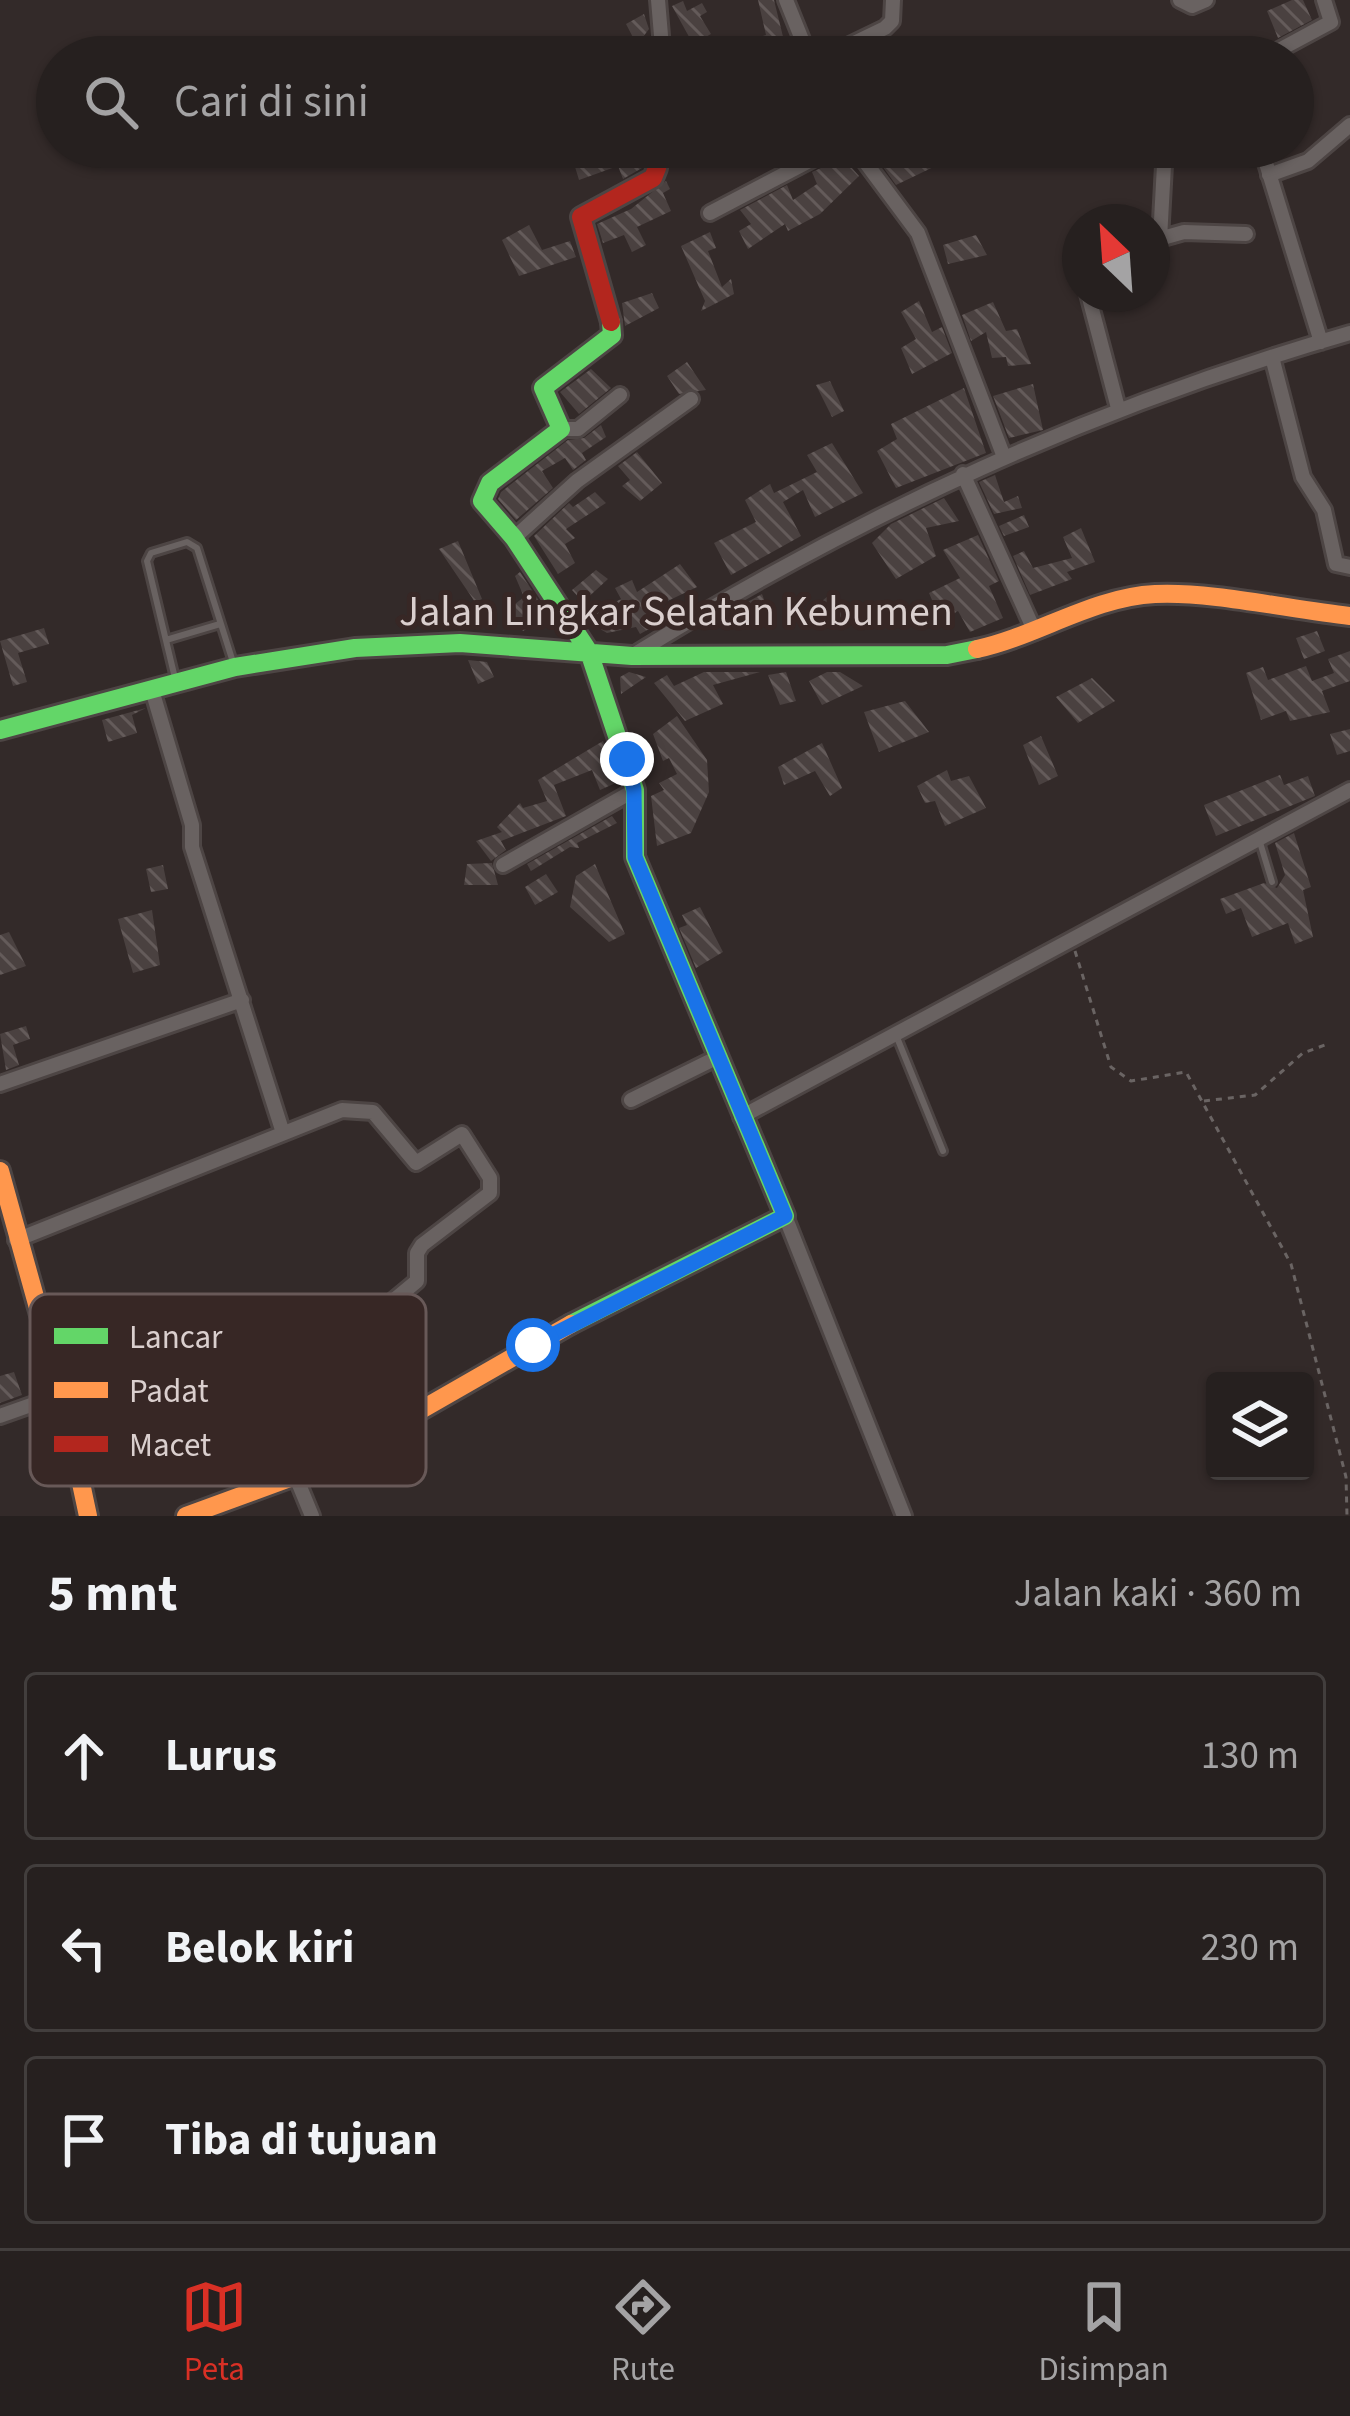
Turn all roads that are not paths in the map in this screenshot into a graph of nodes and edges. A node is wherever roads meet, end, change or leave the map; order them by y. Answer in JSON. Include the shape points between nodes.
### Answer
{"nodes":[{"id":1,"x":658,"y":0,"type":"edge"},
{"id":2,"x":786,"y":0,"type":"edge"},
{"id":3,"x":892,"y":0,"type":"edge"},
{"id":4,"x":1180,"y":0,"type":"edge"},
{"id":5,"x":1207,"y":0,"type":"edge"},
{"id":6,"x":1324,"y":0,"type":"edge"},
{"id":7,"x":661,"y":36,"type":"edge"},
{"id":8,"x":800,"y":36,"type":"edge"},
{"id":9,"x":868,"y":36,"type":"edge"},
{"id":10,"x":1307,"y":36,"type":"edge"},
{"id":11,"x":1350,"y":125,"type":"edge"},
{"id":12,"x":1314,"y":156,"type":"edge"},
{"id":13,"x":658,"y":168,"type":"edge"},
{"id":14,"x":796,"y":168,"type":"edge"},
{"id":15,"x":870,"y":168,"type":"edge"},
{"id":16,"x":1163,"y":168,"type":"edge"},
{"id":17,"x":1267,"y":168,"type":"edge"},
{"id":18,"x":1290,"y":168,"type":"edge"},
{"id":19,"x":1269,"y":176,"type":"junction"},
{"id":20,"x":1159,"y":204,"type":"edge"},
{"id":21,"x":710,"y":213,"type":"dead end"},
{"id":22,"x":1246,"y":234,"type":"dead end"},
{"id":23,"x":1170,"y":236,"type":"edge"},
{"id":24,"x":1093,"y":312,"type":"edge"},
{"id":25,"x":1350,"y":333,"type":"edge"},
{"id":26,"x":1321,"y":342,"type":"junction"},
{"id":27,"x":1272,"y":357,"type":"junction"},
{"id":28,"x":620,"y":395,"type":"dead end"},
{"id":29,"x":691,"y":399,"type":"dead end"},
{"id":30,"x":1118,"y":408,"type":"junction"},
{"id":31,"x":561,"y":429,"type":"junction"},
{"id":32,"x":1004,"y":457,"type":"junction"},
{"id":33,"x":964,"y":474,"type":"junction"},
{"id":34,"x":514,"y":538,"type":"junction"},
{"id":35,"x":1350,"y":568,"type":"edge"},
{"id":36,"x":1350,"y":616,"type":"edge"},
{"id":37,"x":221,"y":624,"type":"junction"},
{"id":38,"x":1035,"y":632,"type":"junction"},
{"id":39,"x":166,"y":640,"type":"junction"},
{"id":40,"x":589,"y":652,"type":"junction"},
{"id":41,"x":632,"y":656,"type":"junction"},
{"id":42,"x":235,"y":668,"type":"junction"},
{"id":43,"x":176,"y":683,"type":"junction"},
{"id":44,"x":152,"y":690,"type":"junction"},
{"id":45,"x":0,"y":730,"type":"edge"},
{"id":46,"x":634,"y":790,"type":"junction"},
{"id":47,"x":1350,"y":790,"type":"edge"},
{"id":48,"x":1259,"y":838,"type":"junction"},
{"id":49,"x":502,"y":865,"type":"dead end"},
{"id":50,"x":1272,"y":882,"type":"dead end"},
{"id":51,"x":242,"y":1000,"type":"junction"},
{"id":52,"x":895,"y":1031,"type":"junction"},
{"id":53,"x":716,"y":1058,"type":"junction"},
{"id":54,"x":0,"y":1084,"type":"edge"},
{"id":55,"x":631,"y":1100,"type":"dead end"},
{"id":56,"x":741,"y":1117,"type":"junction"},
{"id":57,"x":284,"y":1133,"type":"junction"},
{"id":58,"x":944,"y":1151,"type":"dead end"},
{"id":59,"x":0,"y":1171,"type":"edge"},
{"id":60,"x":785,"y":1216,"type":"junction"},
{"id":61,"x":16,"y":1240,"type":"junction"},
{"id":62,"x":32,"y":1294,"type":"edge"},
{"id":63,"x":401,"y":1294,"type":"edge"},
{"id":64,"x":30,"y":1405,"type":"edge"},
{"id":65,"x":426,"y":1410,"type":"edge"},
{"id":66,"x":0,"y":1416,"type":"edge"},
{"id":67,"x":82,"y":1486,"type":"edge"},
{"id":68,"x":285,"y":1486,"type":"edge"},
{"id":69,"x":300,"y":1486,"type":"edge"},
{"id":70,"x":88,"y":1516,"type":"edge"},
{"id":71,"x":186,"y":1516,"type":"edge"},
{"id":72,"x":312,"y":1516,"type":"edge"},
{"id":73,"x":904,"y":1516,"type":"edge"}],
"edges":[{"from":1,"to":7,"type":"street"},
{"from":2,"to":8,"type":"street"},
{"from":3,"to":9,"type":"street","via":[[885,28]]},
{"from":4,"to":5,"type":"street"},
{"from":6,"to":10,"type":"street","via":[[1330,24]]},
{"from":11,"to":12,"type":"street"},
{"from":13,"to":31,"type":"main road","via":[[580,217],[611,335],[543,388]]},
{"from":14,"to":21,"type":"street"},
{"from":15,"to":32,"type":"street","via":[[918,233]]},
{"from":16,"to":20,"type":"street"},
{"from":17,"to":19,"type":"street"},
{"from":18,"to":19,"type":"street"},
{"from":19,"to":26,"type":"street"},
{"from":22,"to":23,"type":"street"},
{"from":24,"to":30,"type":"street"},
{"from":25,"to":26,"type":"street"},
{"from":26,"to":27,"type":"street"},
{"from":27,"to":30,"type":"street"},
{"from":27,"to":35,"type":"street","via":[[1303,477],[1324,510],[1336,564]]},
{"from":28,"to":31,"type":"street","via":[[578,429]]},
{"from":29,"to":34,"type":"street"},
{"from":30,"to":32,"type":"street"},
{"from":31,"to":34,"type":"main road","via":[[483,493],[485,508]]},
{"from":32,"to":33,"type":"street"},
{"from":33,"to":38,"type":"street"},
{"from":33,"to":41,"type":"street","via":[[775,567]]},
{"from":34,"to":40,"type":"main road"},
{"from":36,"to":38,"type":"main road","name":"Jalan Lingkar Selatan Kebumen","via":[[1155,594]]},
{"from":37,"to":39,"type":"lane"},
{"from":37,"to":39,"type":"lane","via":[[197,548],[187,542],[147,561]]},
{"from":37,"to":42,"type":"lane"},
{"from":38,"to":41,"type":"main road","name":"Jalan Lingkar Selatan Kebumen","via":[[947,655]]},
{"from":39,"to":43,"type":"lane"},
{"from":40,"to":41,"type":"main road","name":"Jalan Lingkar Selatan Kebumen"},
{"from":40,"to":42,"type":"main road","name":"Jalan Lingkar Selatan Kebumen","via":[[414,644]]},
{"from":40,"to":46,"type":"main road"},
{"from":42,"to":43,"type":"main road","name":"Jalan Lingkar Selatan Kebumen"},
{"from":43,"to":44,"type":"main road","name":"Jalan Lingkar Selatan Kebumen"},
{"from":44,"to":45,"type":"main road","name":"Jalan Lingkar Selatan Kebumen"},
{"from":44,"to":51,"type":"street"},
{"from":46,"to":49,"type":"street"},
{"from":46,"to":53,"type":"main road","via":[[635,857]]},
{"from":47,"to":48,"type":"street"},
{"from":48,"to":50,"type":"lane"},
{"from":48,"to":52,"type":"street"},
{"from":51,"to":54,"type":"street"},
{"from":51,"to":57,"type":"street"},
{"from":52,"to":56,"type":"street"},
{"from":52,"to":58,"type":"lane"},
{"from":53,"to":55,"type":"street"},
{"from":53,"to":56,"type":"main road"},
{"from":56,"to":60,"type":"main road"},
{"from":57,"to":61,"type":"street"},
{"from":57,"to":63,"type":"street","via":[[356,1107],[373,1112],[416,1163],[462,1134],[490,1178],[490,1193],[422,1245],[417,1281]]},
{"from":59,"to":61,"type":"main road"},
{"from":60,"to":65,"type":"main road","via":[[533,1345]]},
{"from":60,"to":73,"type":"street"},
{"from":61,"to":62,"type":"main road"},
{"from":64,"to":66,"type":"street"},
{"from":67,"to":70,"type":"main road"},
{"from":68,"to":71,"type":"main road"},
{"from":69,"to":72,"type":"street"}]}
